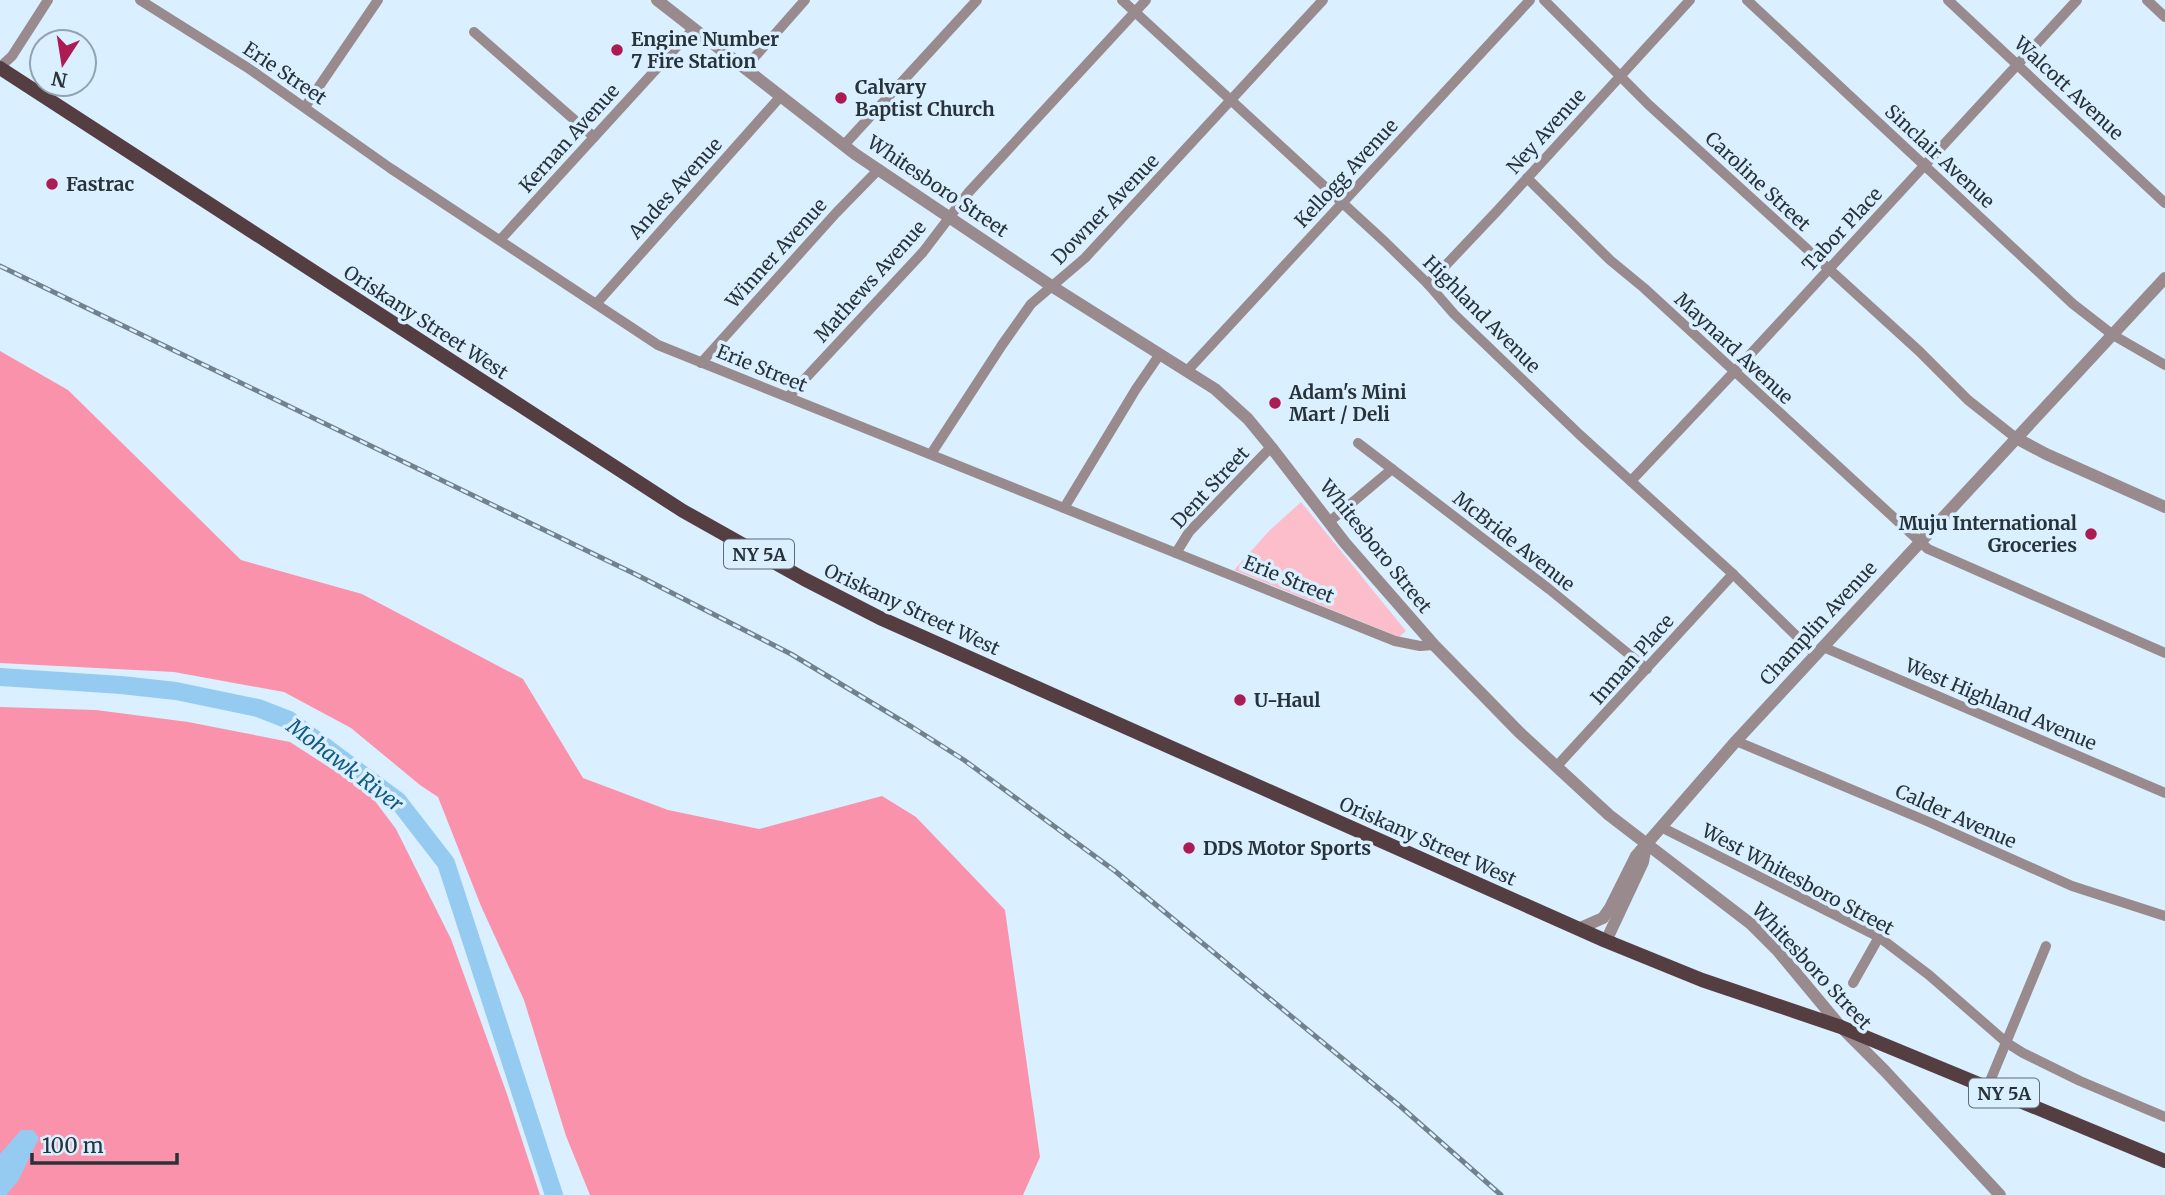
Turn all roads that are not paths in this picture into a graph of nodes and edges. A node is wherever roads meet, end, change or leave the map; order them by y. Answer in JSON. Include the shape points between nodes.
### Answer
{"nodes":[{"id":1,"x":48,"y":0,"type":"edge"},
{"id":2,"x":140,"y":0,"type":"edge"},
{"id":3,"x":378,"y":0,"type":"edge"},
{"id":4,"x":657,"y":0,"type":"edge"},
{"id":5,"x":805,"y":0,"type":"edge"},
{"id":6,"x":977,"y":0,"type":"edge"},
{"id":7,"x":1122,"y":0,"type":"edge"},
{"id":8,"x":1146,"y":0,"type":"edge"},
{"id":9,"x":1322,"y":0,"type":"edge"},
{"id":10,"x":1530,"y":0,"type":"edge"},
{"id":11,"x":1544,"y":0,"type":"edge"},
{"id":12,"x":1690,"y":0,"type":"edge"},
{"id":13,"x":1746,"y":0,"type":"edge"},
{"id":14,"x":1948,"y":0,"type":"edge"},
{"id":15,"x":2077,"y":0,"type":"edge"},
{"id":16,"x":2147,"y":0,"type":"edge"},
{"id":17,"x":1135,"y":12,"type":"junction"},
{"id":18,"x":2165,"y":17,"type":"edge"},
{"id":19,"x":693,"y":29,"type":"junction"},
{"id":20,"x":474,"y":32,"type":"dead end"},
{"id":21,"x":2018,"y":65,"type":"junction"},
{"id":22,"x":1,"y":66,"type":"edge"},
{"id":23,"x":745,"y":68,"type":"junction"},
{"id":24,"x":1620,"y":75,"type":"junction"},
{"id":25,"x":781,"y":96,"type":"junction"},
{"id":26,"x":1231,"y":100,"type":"junction"},
{"id":27,"x":305,"y":107,"type":"junction"},
{"id":28,"x":594,"y":137,"type":"junction"},
{"id":29,"x":844,"y":145,"type":"junction"},
{"id":30,"x":1925,"y":165,"type":"junction"},
{"id":31,"x":878,"y":169,"type":"junction"},
{"id":32,"x":1527,"y":178,"type":"junction"},
{"id":33,"x":1342,"y":202,"type":"junction"},
{"id":34,"x":2165,"y":203,"type":"edge"},
{"id":35,"x":950,"y":218,"type":"junction"},
{"id":36,"x":500,"y":240,"type":"junction"},
{"id":37,"x":1828,"y":270,"type":"junction"},
{"id":38,"x":2165,"y":278,"type":"edge"},
{"id":39,"x":1427,"y":284,"type":"junction"},
{"id":40,"x":1053,"y":287,"type":"junction"},
{"id":41,"x":596,"y":304,"type":"junction"},
{"id":42,"x":2113,"y":335,"type":"junction"},
{"id":43,"x":1160,"y":354,"type":"junction"},
{"id":44,"x":701,"y":363,"type":"junction"},
{"id":45,"x":2165,"y":365,"type":"edge"},
{"id":46,"x":1187,"y":371,"type":"junction"},
{"id":47,"x":1734,"y":372,"type":"junction"},
{"id":48,"x":788,"y":397,"type":"junction"},
{"id":49,"x":2016,"y":438,"type":"junction"},
{"id":50,"x":1358,"y":443,"type":"dead end"},
{"id":51,"x":1271,"y":447,"type":"junction"},
{"id":52,"x":931,"y":454,"type":"junction"},
{"id":53,"x":1392,"y":469,"type":"junction"},
{"id":54,"x":1632,"y":481,"type":"junction"},
{"id":55,"x":2165,"y":507,"type":"edge"},
{"id":56,"x":1064,"y":508,"type":"junction"},
{"id":57,"x":1329,"y":522,"type":"junction"},
{"id":58,"x":1920,"y":543,"type":"junction"},
{"id":59,"x":1176,"y":553,"type":"junction"},
{"id":60,"x":1733,"y":575,"type":"junction"},
{"id":61,"x":1434,"y":645,"type":"junction"},
{"id":62,"x":1819,"y":651,"type":"junction"},
{"id":63,"x":2165,"y":653,"type":"edge"},
{"id":64,"x":1647,"y":668,"type":"junction"},
{"id":65,"x":1736,"y":741,"type":"junction"},
{"id":66,"x":1556,"y":767,"type":"junction"},
{"id":67,"x":2165,"y":793,"type":"edge"},
{"id":68,"x":1661,"y":827,"type":"junction"},
{"id":69,"x":1646,"y":844,"type":"junction"},
{"id":70,"x":2163,"y":914,"type":"edge"},
{"id":71,"x":1578,"y":929,"type":"junction"},
{"id":72,"x":1879,"y":937,"type":"junction"},
{"id":73,"x":1606,"y":942,"type":"junction"},
{"id":74,"x":2046,"y":946,"type":"dead end"},
{"id":75,"x":1853,"y":983,"type":"dead end"},
{"id":76,"x":1841,"y":1027,"type":"junction"},
{"id":77,"x":2007,"y":1043,"type":"junction"},
{"id":78,"x":1988,"y":1086,"type":"junction"},
{"id":79,"x":2165,"y":1117,"type":"edge"},
{"id":80,"x":2165,"y":1161,"type":"edge"},
{"id":81,"x":2000,"y":1195,"type":"edge"}],
"edges":[{"from":1,"to":22,"type":"street","via":[[12,57]]},
{"from":2,"to":27,"type":"street","name":"Erie Street"},
{"from":3,"to":27,"type":"street"},
{"from":4,"to":19,"type":"street","name":"Whitesboro Street"},
{"from":5,"to":23,"type":"street"},
{"from":6,"to":29,"type":"street"},
{"from":7,"to":17,"type":"street","name":"Highland Avenue"},
{"from":8,"to":17,"type":"street","name":"Mathews Avenue"},
{"from":9,"to":26,"type":"street","name":"Downer Avenue"},
{"from":10,"to":33,"type":"street","name":"Kellogg Avenue"},
{"from":11,"to":24,"type":"street","name":"Caroline Street"},
{"from":12,"to":24,"type":"street","name":"Ney Avenue"},
{"from":13,"to":30,"type":"street","name":"Sinclair Avenue"},
{"from":14,"to":21,"type":"street","name":"Walcott Avenue"},
{"from":15,"to":21,"type":"street","name":"Tabor Place"},
{"from":16,"to":18,"type":"street"},
{"from":17,"to":26,"type":"street","name":"Highland Avenue"},
{"from":17,"to":35,"type":"street","name":"Mathews Avenue"},
{"from":19,"to":23,"type":"street","name":"Whitesboro Street"},
{"from":19,"to":28,"type":"street","name":"Kernan Avenue"},
{"from":20,"to":28,"type":"street"},
{"from":21,"to":30,"type":"street","name":"Tabor Place"},
{"from":21,"to":34,"type":"street","name":"Walcott Avenue"},
{"from":22,"to":71,"type":"main road","name":"Oriskany Street West","number":"NY 5A","via":[[613,467],[804,579],[899,627]]},
{"from":23,"to":25,"type":"street","name":"Whitesboro Street"},
{"from":24,"to":32,"type":"street","name":"Ney Avenue"},
{"from":24,"to":37,"type":"street","name":"Caroline Street"},
{"from":25,"to":29,"type":"street","name":"Whitesboro Street"},
{"from":25,"to":41,"type":"street","name":"Andes Avenue"},
{"from":26,"to":33,"type":"street","name":"Highland Avenue"},
{"from":26,"to":40,"type":"street","name":"Downer Avenue"},
{"from":27,"to":36,"type":"street","name":"Erie Street"},
{"from":28,"to":36,"type":"street","name":"Kernan Avenue"},
{"from":29,"to":31,"type":"street","name":"Whitesboro Street"},
{"from":30,"to":37,"type":"street","name":"Tabor Place"},
{"from":30,"to":42,"type":"street","name":"Sinclair Avenue","via":[[2073,304]]},
{"from":31,"to":35,"type":"street","name":"Whitesboro Street"},
{"from":31,"to":44,"type":"street","name":"Winner Avenue"},
{"from":32,"to":39,"type":"street","name":"Ney Avenue"},
{"from":32,"to":47,"type":"street","name":"Maynard Avenue"},
{"from":33,"to":39,"type":"street","name":"Highland Avenue"},
{"from":33,"to":46,"type":"street","name":"Kellogg Avenue"},
{"from":35,"to":40,"type":"street","name":"Whitesboro Street"},
{"from":35,"to":48,"type":"street","name":"Mathews Avenue"},
{"from":36,"to":41,"type":"street","name":"Erie Street"},
{"from":37,"to":47,"type":"street","name":"Tabor Place"},
{"from":37,"to":49,"type":"street","name":"Caroline Street","via":[[1968,400]]},
{"from":38,"to":42,"type":"street","name":"Champlin Avenue"},
{"from":39,"to":54,"type":"street","name":"Highland Avenue"},
{"from":40,"to":43,"type":"street","name":"Whitesboro Street"},
{"from":40,"to":52,"type":"street","name":"Downer Avenue","via":[[1031,304]]},
{"from":41,"to":44,"type":"street","name":"Erie Street","via":[[658,345]]},
{"from":42,"to":45,"type":"street","name":"Sinclair Avenue"},
{"from":42,"to":49,"type":"street","name":"Champlin Avenue"},
{"from":43,"to":46,"type":"street","name":"Whitesboro Street"},
{"from":43,"to":56,"type":"street"},
{"from":44,"to":48,"type":"street","name":"Erie Street"},
{"from":46,"to":51,"type":"street","name":"Whitesboro Street","via":[[1230,401]]},
{"from":47,"to":54,"type":"street","name":"Tabor Place"},
{"from":47,"to":58,"type":"street","name":"Maynard Avenue"},
{"from":48,"to":52,"type":"street","name":"Erie Street"},
{"from":49,"to":55,"type":"street"},
{"from":49,"to":58,"type":"street","name":"Champlin Avenue"},
{"from":50,"to":53,"type":"street","name":"McBride Avenue"},
{"from":51,"to":57,"type":"street","name":"Whitesboro Street"},
{"from":51,"to":59,"type":"street","name":"Dent Street","via":[[1189,532]]},
{"from":52,"to":56,"type":"street","name":"Erie Street"},
{"from":53,"to":57,"type":"street"},
{"from":53,"to":64,"type":"street","name":"McBride Avenue"},
{"from":54,"to":60,"type":"street","name":"Highland Avenue"},
{"from":56,"to":59,"type":"street","name":"Erie Street"},
{"from":57,"to":61,"type":"street","name":"Whitesboro Street"},
{"from":58,"to":62,"type":"street","name":"Champlin Avenue"},
{"from":58,"to":63,"type":"street","name":"Maynard Avenue"},
{"from":59,"to":61,"type":"street","name":"Erie Street","via":[[1395,641]]},
{"from":60,"to":62,"type":"street","name":"Highland Avenue"},
{"from":60,"to":64,"type":"street","name":"Inman Place"},
{"from":61,"to":66,"type":"street","name":"Whitesboro Street"},
{"from":62,"to":65,"type":"street","name":"Champlin Avenue"},
{"from":62,"to":67,"type":"street","name":"West Highland Avenue"},
{"from":64,"to":66,"type":"street","name":"Inman Place"},
{"from":65,"to":68,"type":"street","name":"Champlin Avenue"},
{"from":65,"to":70,"type":"street","name":"Calder Avenue","via":[[2072,886]]},
{"from":66,"to":69,"type":"street","name":"Whitesboro Street"},
{"from":68,"to":69,"type":"street","name":"Champlin Avenue"},
{"from":68,"to":72,"type":"street","name":"West Whitesboro Street"},
{"from":69,"to":71,"type":"street","name":"Champlin Avenue","via":[[1610,908],[1602,918]]},
{"from":69,"to":73,"type":"street","name":"Champlin Avenue","via":[[1643,862]]},
{"from":69,"to":76,"type":"street","name":"Whitesboro Street","via":[[1751,924]]},
{"from":71,"to":73,"type":"main road","name":"Oriskany Street West","number":"NY 5A"},
{"from":72,"to":75,"type":"street"},
{"from":72,"to":77,"type":"street","name":"West Whitesboro Street"},
{"from":73,"to":76,"type":"main road","name":"Oriskany Street West","number":"NY 5A"},
{"from":74,"to":77,"type":"street"},
{"from":76,"to":78,"type":"main road","number":"NY 5A"},
{"from":76,"to":81,"type":"street","name":"Whitesboro Street"},
{"from":77,"to":78,"type":"street"},
{"from":77,"to":79,"type":"street","name":"West Whitesboro Street"},
{"from":78,"to":80,"type":"main road","number":"NY 5A"}]}
